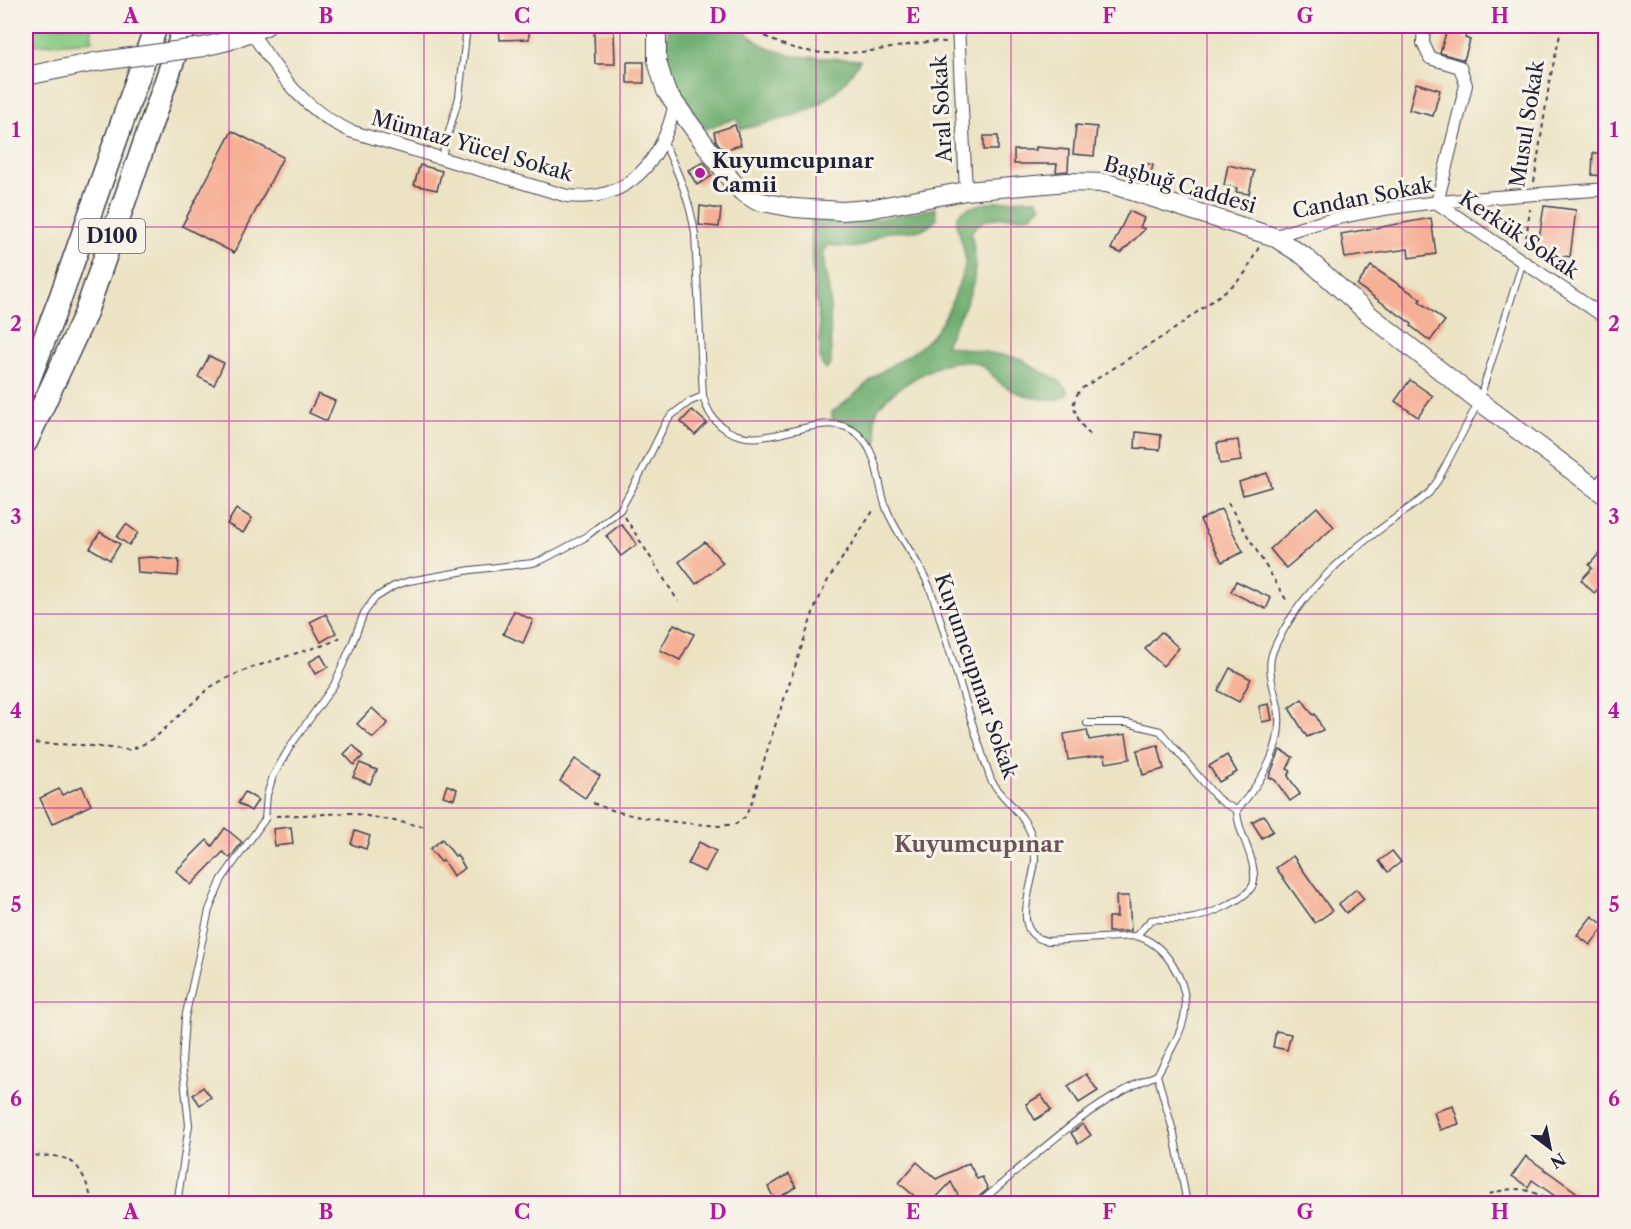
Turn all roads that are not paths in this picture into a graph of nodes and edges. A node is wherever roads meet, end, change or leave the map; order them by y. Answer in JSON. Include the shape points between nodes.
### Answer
{"nodes":[{"id":1,"x":156,"y":26,"type":"edge"},
{"id":2,"x":185,"y":26,"type":"edge"},
{"id":3,"x":467,"y":26,"type":"edge"},
{"id":4,"x":657,"y":26,"type":"edge"},
{"id":5,"x":958,"y":26,"type":"edge"},
{"id":6,"x":1425,"y":26,"type":"edge"},
{"id":7,"x":258,"y":29,"type":"edge"},
{"id":8,"x":26,"y":76,"type":"edge"},
{"id":9,"x":675,"y":103,"type":"junction"},
{"id":10,"x":663,"y":140,"type":"junction"},
{"id":11,"x":441,"y":159,"type":"junction"},
{"id":12,"x":1605,"y":189,"type":"edge"},
{"id":13,"x":966,"y":191,"type":"junction"},
{"id":14,"x":1437,"y":203,"type":"junction"},
{"id":15,"x":1270,"y":235,"type":"junction"},
{"id":16,"x":1523,"y":260,"type":"junction"},
{"id":17,"x":1605,"y":318,"type":"edge"},
{"id":18,"x":26,"y":387,"type":"edge"},
{"id":19,"x":703,"y":396,"type":"junction"},
{"id":20,"x":1479,"y":401,"type":"junction"},
{"id":21,"x":26,"y":442,"type":"edge"},
{"id":22,"x":1605,"y":471,"type":"edge"},
{"id":23,"x":1600,"y":491,"type":"edge"},
{"id":24,"x":1087,"y":723,"type":"dead end"},
{"id":25,"x":1237,"y":810,"type":"junction"},
{"id":26,"x":1136,"y":936,"type":"junction"},
{"id":27,"x":1157,"y":1075,"type":"junction"},
{"id":28,"x":177,"y":1203,"type":"edge"},
{"id":29,"x":978,"y":1203,"type":"edge"},
{"id":30,"x":1187,"y":1203,"type":"edge"}],
"edges":[{"from":1,"to":18,"type":"highway","number":"D100","via":[[62,296]]},
{"from":2,"to":21,"type":"highway","number":"D100","via":[[85,315]]},
{"from":3,"to":11,"type":"lane","via":[[459,97]]},
{"from":4,"to":9,"type":"street","name":"Başbuğ Caddesi","via":[[661,77]]},
{"from":5,"to":13,"type":"street","name":"Aral Sokak"},
{"from":6,"to":14,"type":"street","name":"Kerkük Sokak","via":[[1423,43],[1430,58],[1460,68],[1466,86]]},
{"from":7,"to":8,"type":"street","bridge":true,"via":[[203,47]]},
{"from":7,"to":11,"type":"street","name":"Mümtaz Yücel Sokak","via":[[276,69],[303,102],[330,122]]},
{"from":9,"to":10,"type":"street","name":"Mümtaz Yücel Sokak"},
{"from":9,"to":13,"type":"street","name":"Başbuğ Caddesi","via":[[731,180],[758,201],[842,211]]},
{"from":10,"to":11,"type":"street","name":"Mümtaz Yücel Sokak","via":[[643,171],[629,184],[590,197],[567,196]]},
{"from":10,"to":19,"type":"lane","name":"Kuyumcupınar Sokak","via":[[687,194],[693,223]]},
{"from":12,"to":14,"type":"street","name":"Candan Sokak"},
{"from":13,"to":15,"type":"street","name":"Başbuğ Caddesi","via":[[1068,182],[1107,183]]},
{"from":14,"to":15,"type":"street","name":"Candan Sokak","via":[[1316,223]]},
{"from":14,"to":16,"type":"street","name":"Kerkük Sokak"},
{"from":15,"to":20,"type":"street","name":"Başbuğ Caddesi","via":[[1304,256],[1371,316]]},
{"from":16,"to":17,"type":"street","name":"Kerkük Sokak"},
{"from":16,"to":20,"type":"lane"},
{"from":19,"to":26,"type":"lane","name":"Kuyumcupınar Sokak","via":[[709,413],[737,436],[762,437],[832,424],[853,430],[872,451],[891,520],[929,587],[991,780],[1031,834],[1035,859],[1024,914],[1028,928],[1048,941]]},
{"from":19,"to":28,"type":"lane","via":[[679,408],[666,422],[621,509],[584,538],[544,559],[394,586],[375,598],[360,620],[334,685],[273,776],[265,819],[222,879],[209,910],[185,1018],[182,1062],[189,1125]]},
{"from":20,"to":23,"type":"street","name":"Başbuğ Caddesi"},
{"from":20,"to":25,"type":"lane","via":[[1429,493],[1337,564],[1295,612],[1274,647],[1270,665],[1279,710],[1278,738],[1266,770]]},
{"from":22,"to":23,"type":"lane"},
{"from":24,"to":25,"type":"lane","via":[[1127,723],[1160,731],[1217,798]]},
{"from":25,"to":26,"type":"lane","via":[[1253,868],[1252,886],[1213,913],[1188,919],[1151,920]]},
{"from":26,"to":27,"type":"lane","via":[[1151,942],[1168,958],[1185,990],[1182,1024]]},
{"from":27,"to":29,"type":"lane","via":[[1127,1088],[1072,1125]]},
{"from":27,"to":30,"type":"lane","via":[[1174,1134]]}]}
